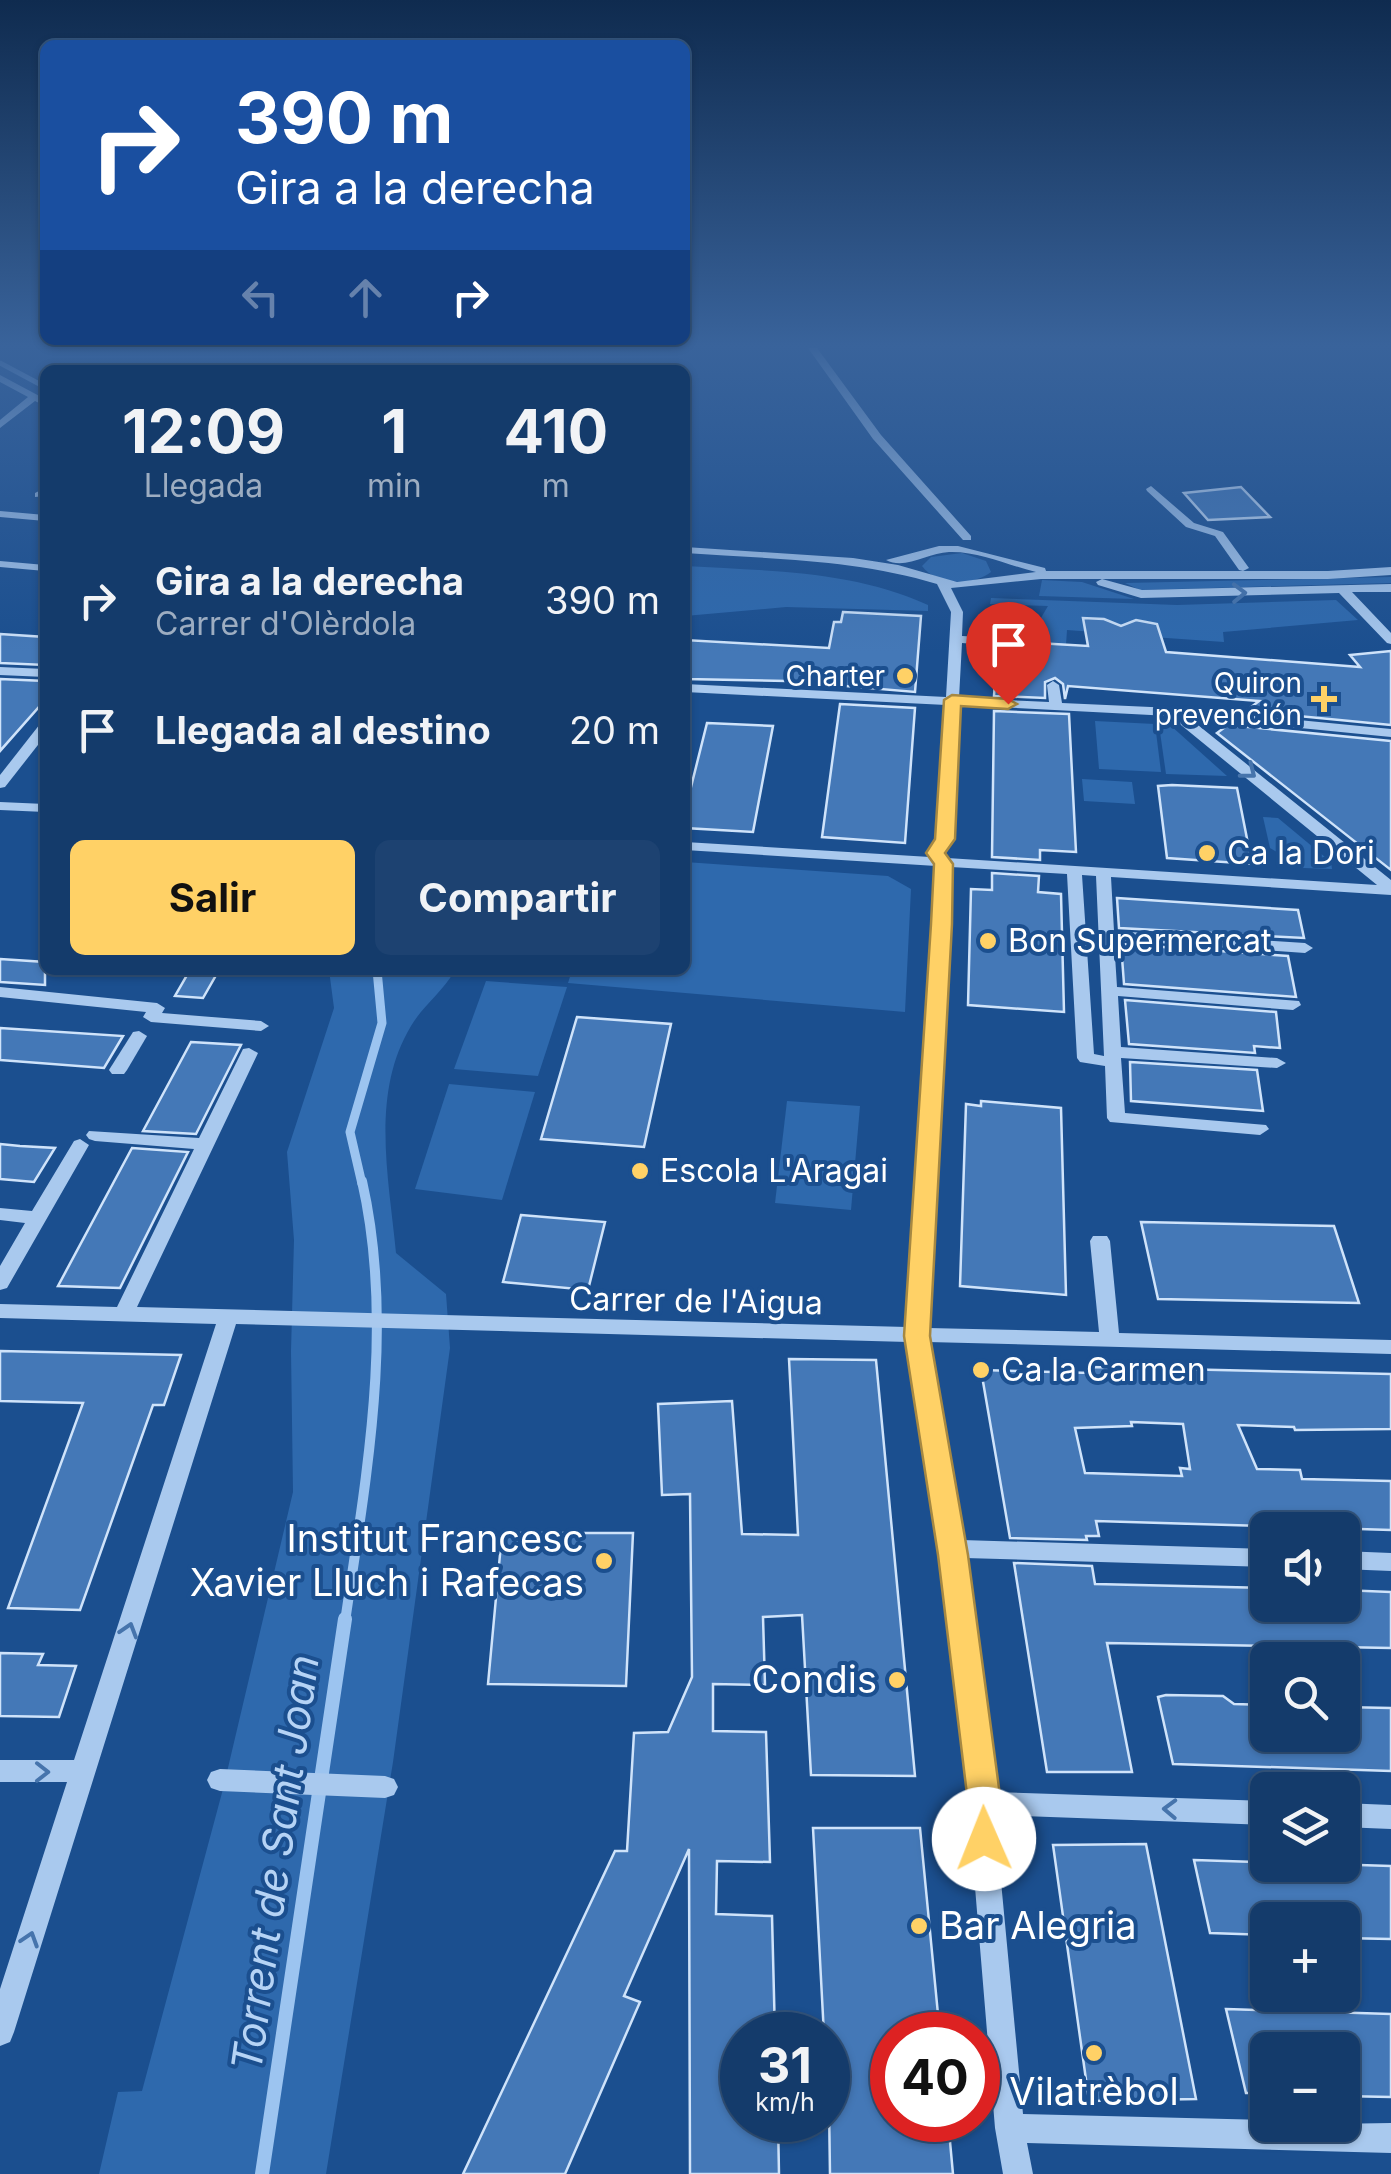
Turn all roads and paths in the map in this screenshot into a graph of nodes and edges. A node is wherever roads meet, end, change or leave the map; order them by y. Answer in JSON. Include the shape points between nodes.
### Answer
{"nodes":[{"id":1,"x":888,"y":449,"type":"edge"},
{"id":2,"x":1152,"y":489,"type":"dead end"},
{"id":3,"x":40,"y":498,"type":"edge"},
{"id":4,"x":0,"y":504,"type":"edge"},
{"id":5,"x":0,"y":514,"type":"edge"},
{"id":6,"x":40,"y":518,"type":"edge"},
{"id":7,"x":967,"y":538,"type":"dead end"},
{"id":8,"x":690,"y":550,"type":"edge"},
{"id":9,"x":998,"y":560,"type":"junction"},
{"id":10,"x":0,"y":564,"type":"edge"},
{"id":11,"x":914,"y":567,"type":"junction"},
{"id":12,"x":40,"y":568,"type":"edge"},
{"id":13,"x":1242,"y":568,"type":"dead end"},
{"id":14,"x":1391,"y":571,"type":"edge"},
{"id":15,"x":1079,"y":575,"type":"junction"},
{"id":16,"x":992,"y":580,"type":"junction"},
{"id":17,"x":943,"y":584,"type":"junction"},
{"id":18,"x":972,"y":585,"type":"junction"},
{"id":19,"x":1390,"y":589,"type":"edge"},
{"id":20,"x":1344,"y":591,"type":"junction"},
{"id":21,"x":956,"y":610,"type":"junction"},
{"id":22,"x":956,"y":639,"type":"junction"},
{"id":23,"x":1391,"y":640,"type":"edge"},
{"id":24,"x":998,"y":642,"type":"dead end"},
{"id":25,"x":0,"y":671,"type":"edge"},
{"id":26,"x":40,"y":673,"type":"edge"},
{"id":27,"x":1053,"y":685,"type":"dead end"},
{"id":28,"x":690,"y":688,"type":"edge"},
{"id":29,"x":1228,"y":699,"type":"dead end"},
{"id":30,"x":952,"y":700,"type":"junction"},
{"id":31,"x":1056,"y":706,"type":"junction"},
{"id":32,"x":1172,"y":712,"type":"junction"},
{"id":33,"x":1227,"y":718,"type":"junction"},
{"id":34,"x":40,"y":733,"type":"edge"},
{"id":35,"x":1385,"y":737,"type":"edge"},
{"id":36,"x":0,"y":784,"type":"edge"},
{"id":37,"x":0,"y":806,"type":"edge"},
{"id":38,"x":40,"y":808,"type":"edge"},
{"id":39,"x":690,"y":846,"type":"edge"},
{"id":40,"x":944,"y":864,"type":"junction"},
{"id":41,"x":1074,"y":872,"type":"junction"},
{"id":42,"x":1103,"y":874,"type":"junction"},
{"id":43,"x":1391,"y":889,"type":"edge"},
{"id":44,"x":1107,"y":935,"type":"junction"},
{"id":45,"x":1306,"y":948,"type":"dead end"},
{"id":46,"x":0,"y":992,"type":"edge"},
{"id":47,"x":1110,"y":992,"type":"junction"},
{"id":48,"x":1293,"y":1004,"type":"dead end"},
{"id":49,"x":261,"y":1026,"type":"dead end"},
{"id":50,"x":139,"y":1036,"type":"dead end"},
{"id":51,"x":250,"y":1053,"type":"dead end"},
{"id":52,"x":1115,"y":1057,"type":"junction"},
{"id":53,"x":1277,"y":1063,"type":"dead end"},
{"id":54,"x":118,"y":1070,"type":"dead end"},
{"id":55,"x":1260,"y":1130,"type":"dead end"},
{"id":56,"x":205,"y":1144,"type":"junction"},
{"id":57,"x":0,"y":1214,"type":"edge"},
{"id":58,"x":37,"y":1218,"type":"junction"},
{"id":59,"x":1100,"y":1241,"type":"dead end"},
{"id":60,"x":0,"y":1283,"type":"edge"},
{"id":61,"x":0,"y":1310,"type":"edge"},
{"id":62,"x":122,"y":1316,"type":"junction"},
{"id":63,"x":228,"y":1319,"type":"junction"},
{"id":64,"x":917,"y":1336,"type":"junction"},
{"id":65,"x":1110,"y":1340,"type":"junction"},
{"id":66,"x":1391,"y":1348,"type":"edge"},
{"id":67,"x":952,"y":1549,"type":"junction"},
{"id":68,"x":1250,"y":1557,"type":"edge"},
{"id":69,"x":1360,"y":1561,"type":"edge"},
{"id":70,"x":1391,"y":1562,"type":"edge"},
{"id":71,"x":0,"y":1771,"type":"edge"},
{"id":72,"x":85,"y":1772,"type":"junction"},
{"id":73,"x":220,"y":1780,"type":"dead end"},
{"id":74,"x":386,"y":1788,"type":"dead end"},
{"id":75,"x":985,"y":1803,"type":"junction"},
{"id":76,"x":1250,"y":1812,"type":"edge"},
{"id":77,"x":1360,"y":1816,"type":"edge"},
{"id":78,"x":1391,"y":1817,"type":"edge"},
{"id":79,"x":0,"y":2032,"type":"edge"},
{"id":80,"x":1010,"y":2128,"type":"junction"},
{"id":81,"x":1391,"y":2138,"type":"edge"},
{"id":82,"x":1018,"y":2174,"type":"edge"}],
"edges":[{"from":1,"to":7,"type":"street"},
{"from":2,"to":13,"type":"street","via":[[1190,525],[1219,534]]},
{"from":3,"to":4,"type":"street"},
{"from":5,"to":6,"type":"street"},
{"from":8,"to":11,"type":"street"},
{"from":9,"to":11,"type":"street","via":[[950,549],[932,551]]},
{"from":9,"to":15,"type":"street"},
{"from":9,"to":16,"type":"street","via":[[1003,570]]},
{"from":10,"to":12,"type":"street"},
{"from":11,"to":17,"type":"street"},
{"from":14,"to":15,"type":"street"},
{"from":15,"to":16,"type":"street"},
{"from":15,"to":20,"type":"street","one_way":true,"via":[[1141,594]]},
{"from":16,"to":18,"type":"street"},
{"from":17,"to":18,"type":"street"},
{"from":17,"to":21,"type":"street"},
{"from":18,"to":21,"type":"street"},
{"from":19,"to":20,"type":"street"},
{"from":20,"to":23,"type":"street"},
{"from":21,"to":22,"type":"street"},
{"from":22,"to":24,"type":"street"},
{"from":22,"to":30,"type":"street"},
{"from":25,"to":26,"type":"street"},
{"from":27,"to":31,"type":"street"},
{"from":28,"to":30,"type":"street"},
{"from":29,"to":33,"type":"street"},
{"from":30,"to":31,"type":"street"},
{"from":30,"to":40,"type":"street","via":[[945,839],[936,853]]},
{"from":31,"to":32,"type":"street"},
{"from":32,"to":33,"type":"street"},
{"from":32,"to":43,"type":"street","one_way":true},
{"from":33,"to":35,"type":"street"},
{"from":34,"to":36,"type":"street"},
{"from":37,"to":38,"type":"street"},
{"from":39,"to":40,"type":"street"},
{"from":40,"to":41,"type":"street"},
{"from":40,"to":64,"type":"street"},
{"from":41,"to":42,"type":"street"},
{"from":41,"to":52,"type":"street","via":[[1086,1058]]},
{"from":42,"to":43,"type":"street"},
{"from":42,"to":44,"type":"street"},
{"from":44,"to":45,"type":"street"},
{"from":44,"to":47,"type":"street"},
{"from":46,"to":49,"type":"street","via":[[158,1008],[151,1017]]},
{"from":47,"to":48,"type":"street"},
{"from":47,"to":52,"type":"street"},
{"from":50,"to":54,"type":"street"},
{"from":51,"to":56,"type":"street"},
{"from":52,"to":53,"type":"street"},
{"from":52,"to":55,"type":"street","via":[[1116,1118]]},
{"from":56,"to":58,"type":"street","via":[[87,1140]]},
{"from":56,"to":62,"type":"street"},
{"from":57,"to":58,"type":"street"},
{"from":58,"to":60,"type":"street"},
{"from":59,"to":65,"type":"street"},
{"from":61,"to":62,"type":"street","name":"Carrer de l'Aigua"},
{"from":62,"to":63,"type":"street","name":"Carrer de l'Aigua"},
{"from":63,"to":64,"type":"street","name":"Carrer de l'Aigua"},
{"from":72,"to":63,"type":"street","one_way":true},
{"from":64,"to":65,"type":"street","name":"Carrer de l'Aigua"},
{"from":64,"to":67,"type":"street"},
{"from":65,"to":66,"type":"street","name":"Carrer de l'Aigua"},
{"from":67,"to":68,"type":"street"},
{"from":67,"to":75,"type":"street"},
{"from":69,"to":70,"type":"street"},
{"from":71,"to":72,"type":"street","one_way":true},
{"from":79,"to":72,"type":"street","one_way":true},
{"from":73,"to":74,"type":"street"},
{"from":76,"to":75,"type":"street","one_way":true},
{"from":75,"to":80,"type":"street"},
{"from":77,"to":78,"type":"street"},
{"from":80,"to":81,"type":"street"},
{"from":80,"to":82,"type":"street"}]}
